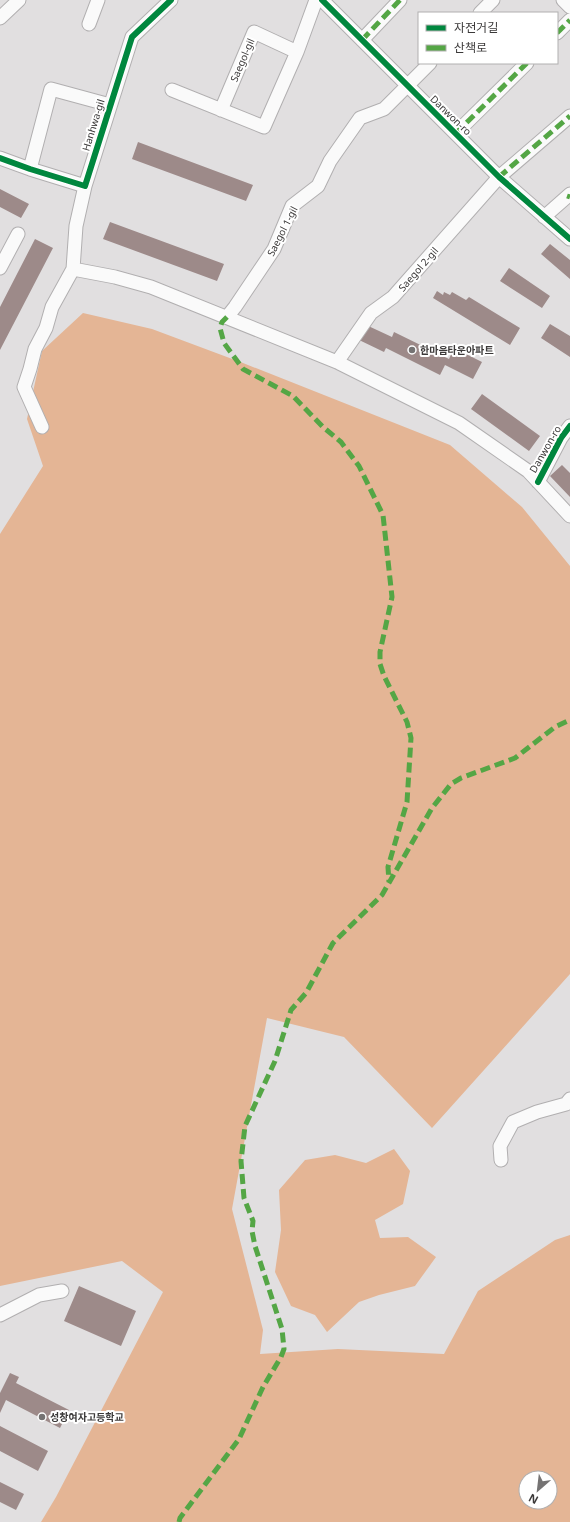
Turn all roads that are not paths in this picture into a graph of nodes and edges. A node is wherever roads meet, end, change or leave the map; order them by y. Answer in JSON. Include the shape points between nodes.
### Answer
{"nodes":[{"id":1,"x":19,"y":0,"type":"edge"},
{"id":2,"x":98,"y":0,"type":"edge"},
{"id":3,"x":171,"y":0,"type":"edge"},
{"id":4,"x":316,"y":0,"type":"edge"},
{"id":5,"x":322,"y":0,"type":"edge"},
{"id":6,"x":400,"y":0,"type":"edge"},
{"id":7,"x":493,"y":0,"type":"edge"},
{"id":8,"x":562,"y":0,"type":"edge"},
{"id":9,"x":570,"y":7,"type":"edge"},
{"id":10,"x":481,"y":12,"type":"edge"},
{"id":11,"x":0,"y":18,"type":"edge"},
{"id":12,"x":570,"y":20,"type":"edge"},
{"id":13,"x":89,"y":24,"type":"dead end"},
{"id":14,"x":558,"y":32,"type":"edge"},
{"id":15,"x":362,"y":40,"type":"junction"},
{"id":16,"x":297,"y":52,"type":"junction"},
{"id":17,"x":429,"y":64,"type":"edge"},
{"id":18,"x":526,"y":64,"type":"edge"},
{"id":19,"x":408,"y":86,"type":"junction"},
{"id":20,"x":172,"y":90,"type":"dead end"},
{"id":21,"x":110,"y":105,"type":"junction"},
{"id":22,"x":221,"y":110,"type":"junction"},
{"id":23,"x":570,"y":116,"type":"edge"},
{"id":24,"x":456,"y":133,"type":"junction"},
{"id":25,"x":0,"y":158,"type":"edge"},
{"id":26,"x":30,"y":169,"type":"junction"},
{"id":27,"x":499,"y":177,"type":"junction"},
{"id":28,"x":85,"y":186,"type":"junction"},
{"id":29,"x":569,"y":196,"type":"edge"},
{"id":30,"x":544,"y":217,"type":"junction"},
{"id":31,"x":18,"y":234,"type":"dead end"},
{"id":32,"x":570,"y":239,"type":"edge"},
{"id":33,"x":0,"y":268,"type":"edge"},
{"id":34,"x":73,"y":268,"type":"junction"},
{"id":35,"x":226,"y":317,"type":"junction"},
{"id":36,"x":337,"y":362,"type":"junction"},
{"id":37,"x":570,"y":426,"type":"edge"},
{"id":38,"x":42,"y":427,"type":"dead end"},
{"id":39,"x":538,"y":482,"type":"junction"},
{"id":40,"x":570,"y":516,"type":"edge"},
{"id":41,"x":570,"y":1099,"type":"edge"},
{"id":42,"x":501,"y":1160,"type":"dead end"},
{"id":43,"x":62,"y":1291,"type":"dead end"},
{"id":44,"x":0,"y":1315,"type":"edge"}],
"edges":[{"from":1,"to":11,"type":"street"},
{"from":2,"to":13,"type":"street"},
{"from":3,"to":21,"type":"street","name":"Hanhwa-gil","via":[[132,37]]},
{"from":4,"to":16,"type":"street"},
{"from":5,"to":15,"type":"street","name":"Danwon-ro"},
{"from":6,"to":15,"type":"street"},
{"from":7,"to":10,"type":"street"},
{"from":8,"to":9,"type":"street"},
{"from":12,"to":14,"type":"street"},
{"from":15,"to":19,"type":"street","name":"Danwon-ro"},
{"from":16,"to":22,"type":"street","via":[[264,127]]},
{"from":16,"to":22,"type":"street","name":"Saegol-gil","via":[[254,32]]},
{"from":17,"to":19,"type":"street","name":"Saegol 1-gil"},
{"from":18,"to":24,"type":"street"},
{"from":19,"to":24,"type":"street","name":"Danwon-ro"},
{"from":19,"to":35,"type":"street","name":"Saegol 1-gil","via":[[384,109],[360,118],[330,161],[318,186],[292,206],[274,249]]},
{"from":20,"to":22,"type":"street"},
{"from":21,"to":26,"type":"street","via":[[51,89]]},
{"from":21,"to":28,"type":"street","name":"Hanhwa-gil"},
{"from":23,"to":27,"type":"street","name":"Saegol 2-gil"},
{"from":24,"to":27,"type":"street","name":"Danwon-ro"},
{"from":25,"to":26,"type":"street"},
{"from":26,"to":28,"type":"street"},
{"from":27,"to":30,"type":"street","name":"Danwon-ro"},
{"from":27,"to":36,"type":"street","name":"Saegol 2-gil","via":[[393,298],[371,314]]},
{"from":28,"to":34,"type":"street","name":"Hanhwa-gil","via":[[76,226]]},
{"from":29,"to":30,"type":"street"},
{"from":30,"to":32,"type":"street","name":"Danwon-ro"},
{"from":31,"to":33,"type":"street"},
{"from":34,"to":35,"type":"street","via":[[151,287]]},
{"from":34,"to":38,"type":"street","via":[[52,307],[46,328],[35,349],[24,387]]},
{"from":35,"to":36,"type":"street"},
{"from":36,"to":39,"type":"street","via":[[459,423],[528,471]]},
{"from":37,"to":39,"type":"street","name":"Danwon-ro"},
{"from":39,"to":40,"type":"street"},
{"from":41,"to":42,"type":"street","via":[[566,1104],[513,1122],[500,1146]]},
{"from":43,"to":44,"type":"street","via":[[39,1295]]}]}
